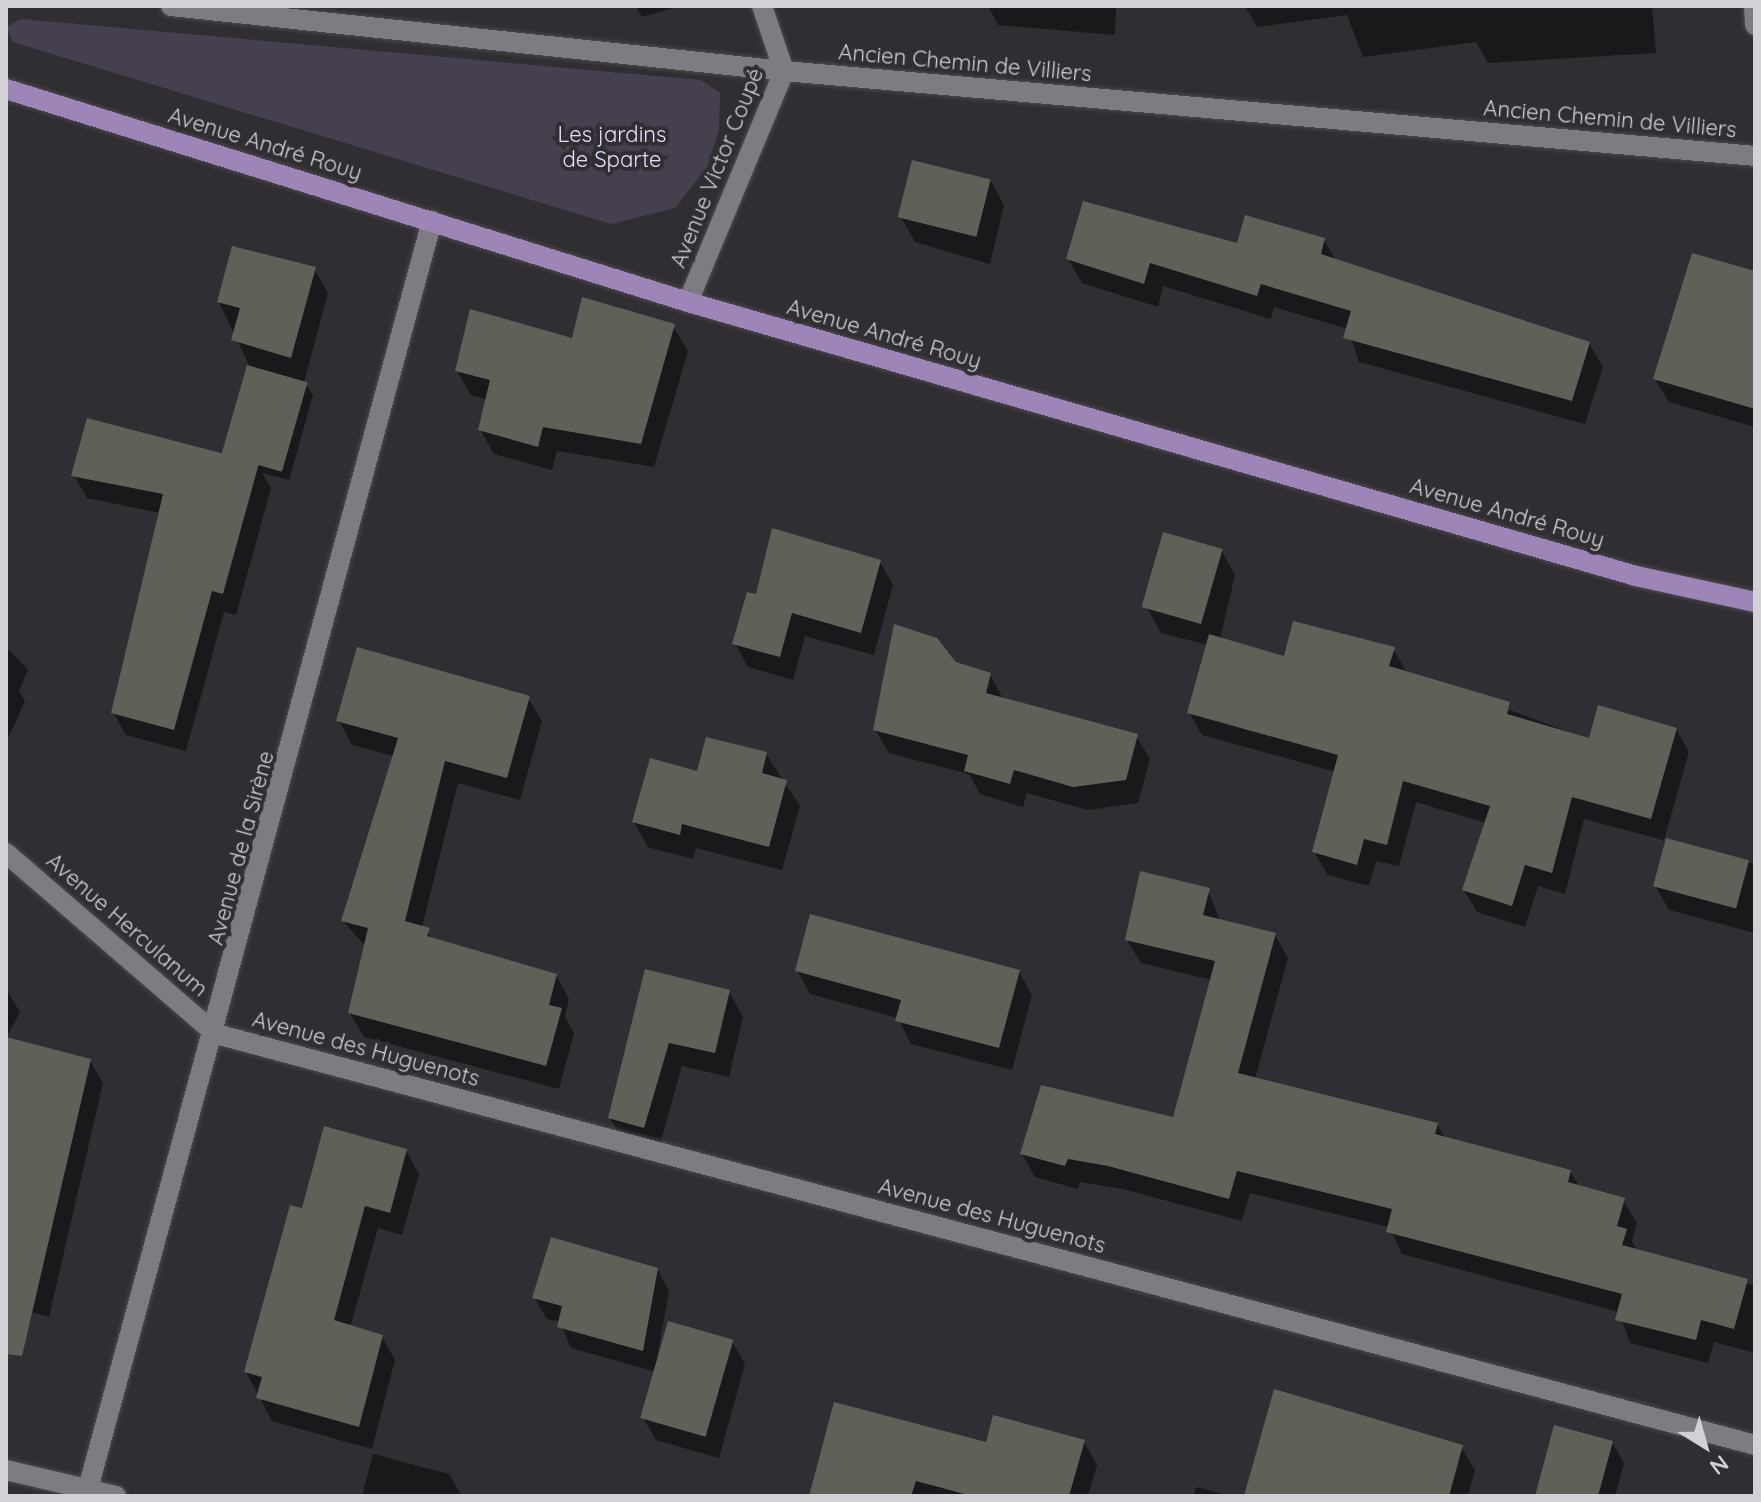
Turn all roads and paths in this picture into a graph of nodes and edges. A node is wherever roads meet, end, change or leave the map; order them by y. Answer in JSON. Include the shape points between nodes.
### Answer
{"nodes":[{"id":1,"x":171,"y":6,"type":"edge"},
{"id":2,"x":762,"y":6,"type":"edge"},
{"id":3,"x":1754,"y":6,"type":"edge"},
{"id":4,"x":1755,"y":25,"type":"edge"},
{"id":5,"x":784,"y":71,"type":"junction"},
{"id":6,"x":6,"y":89,"type":"edge"},
{"id":7,"x":1755,"y":156,"type":"edge"},
{"id":8,"x":432,"y":221,"type":"junction"},
{"id":9,"x":688,"y":302,"type":"junction"},
{"id":10,"x":1755,"y":602,"type":"edge"},
{"id":11,"x":6,"y":853,"type":"edge"},
{"id":12,"x":216,"y":1034,"type":"junction"},
{"id":13,"x":1755,"y":1445,"type":"edge"},
{"id":14,"x":6,"y":1470,"type":"edge"},
{"id":15,"x":89,"y":1485,"type":"junction"},
{"id":16,"x":116,"y":1496,"type":"edge"}],
"edges":[{"from":1,"to":5,"type":"street","name":"Ancien Chemin de Villiers"},
{"from":2,"to":5,"type":"street","name":"Avenue Victor Coupé"},
{"from":3,"to":4,"type":"street"},
{"from":5,"to":7,"type":"street","name":"Ancien Chemin de Villiers"},
{"from":5,"to":9,"type":"street","name":"Avenue Victor Coupé"},
{"from":6,"to":8,"type":"main road","name":"Avenue André Rouy"},
{"from":8,"to":9,"type":"main road","name":"Avenue André Rouy"},
{"from":8,"to":12,"type":"street","name":"Avenue de la Sirène"},
{"from":9,"to":10,"type":"main road","name":"Avenue André Rouy","via":[[1636,576]]},
{"from":11,"to":12,"type":"street","name":"Avenue Herculanum"},
{"from":12,"to":13,"type":"street","name":"Avenue des Huguenots"},
{"from":12,"to":15,"type":"street","name":"Avenue de la Sirène"},
{"from":14,"to":15,"type":"street"},
{"from":15,"to":16,"type":"street"}]}
